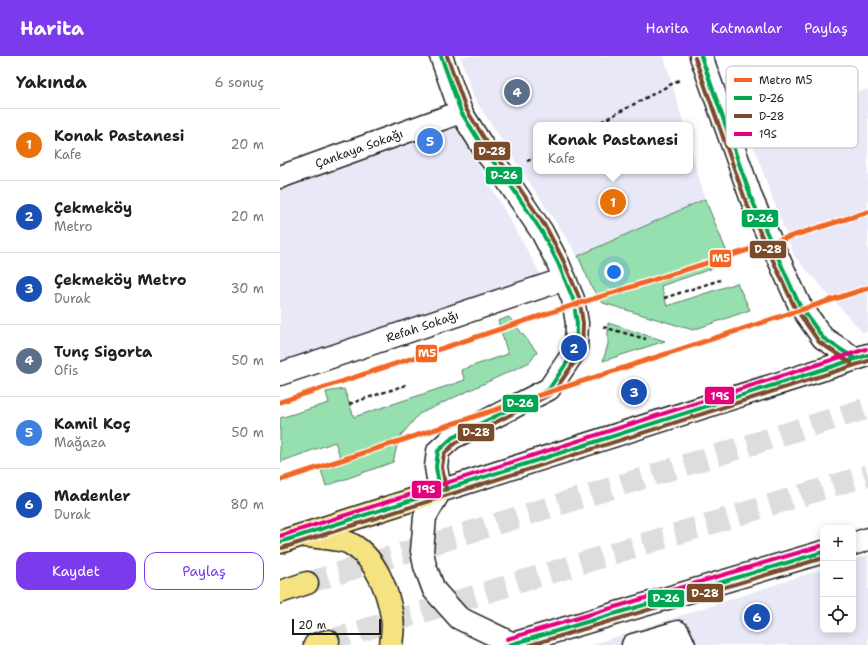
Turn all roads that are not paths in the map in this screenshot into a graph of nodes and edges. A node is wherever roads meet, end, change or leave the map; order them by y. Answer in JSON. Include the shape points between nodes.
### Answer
{"nodes":[{"id":1,"x":441,"y":56,"type":"edge"},
{"id":2,"x":703,"y":61,"type":"edge"},
{"id":3,"x":461,"y":112,"type":"junction"},
{"id":4,"x":726,"y":126,"type":"edge"},
{"id":5,"x":734,"y":148,"type":"edge"},
{"id":6,"x":280,"y":177,"type":"edge"},
{"id":7,"x":565,"y":279,"type":"junction"},
{"id":8,"x":861,"y":356,"type":"edge"},
{"id":9,"x":280,"y":374,"type":"edge"},
{"id":10,"x":440,"y":491,"type":"junction"},
{"id":11,"x":289,"y":539,"type":"edge"},
{"id":12,"x":868,"y":539,"type":"edge"},
{"id":13,"x":856,"y":543,"type":"edge"},
{"id":14,"x":820,"y":553,"type":"edge"},
{"id":15,"x":307,"y":583,"type":"tunnel mouth"},
{"id":16,"x":280,"y":592,"type":"edge"},
{"id":17,"x":681,"y":638,"type":"edge"},
{"id":18,"x":511,"y":644,"type":"edge"},
{"id":19,"x":391,"y":645,"type":"edge"},
{"id":20,"x":633,"y":645,"type":"edge"}],
"edges":[{"from":1,"to":3,"type":"main road"},
{"from":2,"to":4,"type":"main road"},
{"from":3,"to":6,"type":"main road","name":"Çankaya Sokağı"},
{"from":3,"to":7,"type":"main road","via":[[542,232]]},
{"from":5,"to":8,"type":"main road","via":[[752,200],[799,304],[823,338]]},
{"from":7,"to":9,"type":"main road","name":"Refah Sokağı"},
{"from":7,"to":10,"type":"main road","via":[[573,299],[577,323],[576,350],[549,389],[452,438],[438,451],[436,467]]},
{"from":8,"to":10,"type":"main road"},
{"from":10,"to":11,"type":"highway"},
{"from":10,"to":18,"type":"main road","via":[[425,517],[422,551],[434,590],[459,618]]},
{"from":11,"to":19,"type":"highway","via":[[322,537],[351,543],[370,560],[385,588],[392,618]]},
{"from":12,"to":13,"type":"main road"},
{"from":14,"to":18,"type":"main road"},
{"from":15,"to":16,"type":"highway"},
{"from":17,"to":20,"type":"main road"}]}
